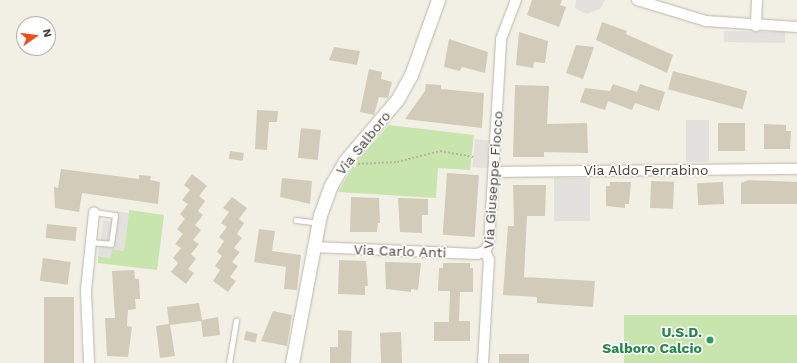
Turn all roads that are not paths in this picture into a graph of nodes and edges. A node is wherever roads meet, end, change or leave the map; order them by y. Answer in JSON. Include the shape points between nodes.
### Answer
{"nodes":[{"id":1,"x":438,"y":0,"type":"edge"},
{"id":2,"x":516,"y":0,"type":"edge"},
{"id":3,"x":637,"y":0,"type":"edge"},
{"id":4,"x":757,"y":0,"type":"edge"},
{"id":5,"x":756,"y":26,"type":"junction"},
{"id":6,"x":797,"y":27,"type":"edge"},
{"id":7,"x":797,"y":169,"type":"edge"},
{"id":8,"x":494,"y":172,"type":"junction"},
{"id":9,"x":94,"y":212,"type":"joint"},
{"id":10,"x":296,"y":220,"type":"dead end"},
{"id":11,"x":319,"y":223,"type":"junction"},
{"id":12,"x":90,"y":242,"type":"junction"},
{"id":13,"x":314,"y":247,"type":"junction"},
{"id":14,"x":485,"y":251,"type":"junction"},
{"id":15,"x":236,"y":321,"type":"dead end"},
{"id":16,"x":89,"y":363,"type":"edge"},
{"id":17,"x":229,"y":363,"type":"edge"},
{"id":18,"x":292,"y":363,"type":"edge"},
{"id":19,"x":483,"y":363,"type":"edge"}],
"edges":[{"from":1,"to":11,"type":"street","name":"Via Salboro","via":[[411,75],[385,115],[337,173]]},
{"from":2,"to":8,"type":"street","name":"Via Giuseppe Fiocco","via":[[501,39]]},
{"from":3,"to":5,"type":"street","via":[[706,21]]},
{"from":4,"to":5,"type":"street"},
{"from":5,"to":6,"type":"street"},
{"from":7,"to":8,"type":"street","name":"Via Aldo Ferrabino"},
{"from":8,"to":14,"type":"street","name":"Via Giuseppe Fiocco","via":[[489,244]]},
{"from":9,"to":12,"type":"street"},
{"from":9,"to":12,"type":"lane","via":[[115,215],[111,244]]},
{"from":10,"to":11,"type":"lane"},
{"from":11,"to":13,"type":"street","name":"Via Salboro"},
{"from":12,"to":16,"type":"street","via":[[86,290]]},
{"from":13,"to":14,"type":"street","name":"Via Carlo Anti","via":[[477,254]]},
{"from":13,"to":18,"type":"street","name":"Via Salboro"},
{"from":14,"to":19,"type":"street","name":"Via Giuseppe Fiocco","via":[[489,260]]},
{"from":15,"to":17,"type":"lane"}]}
